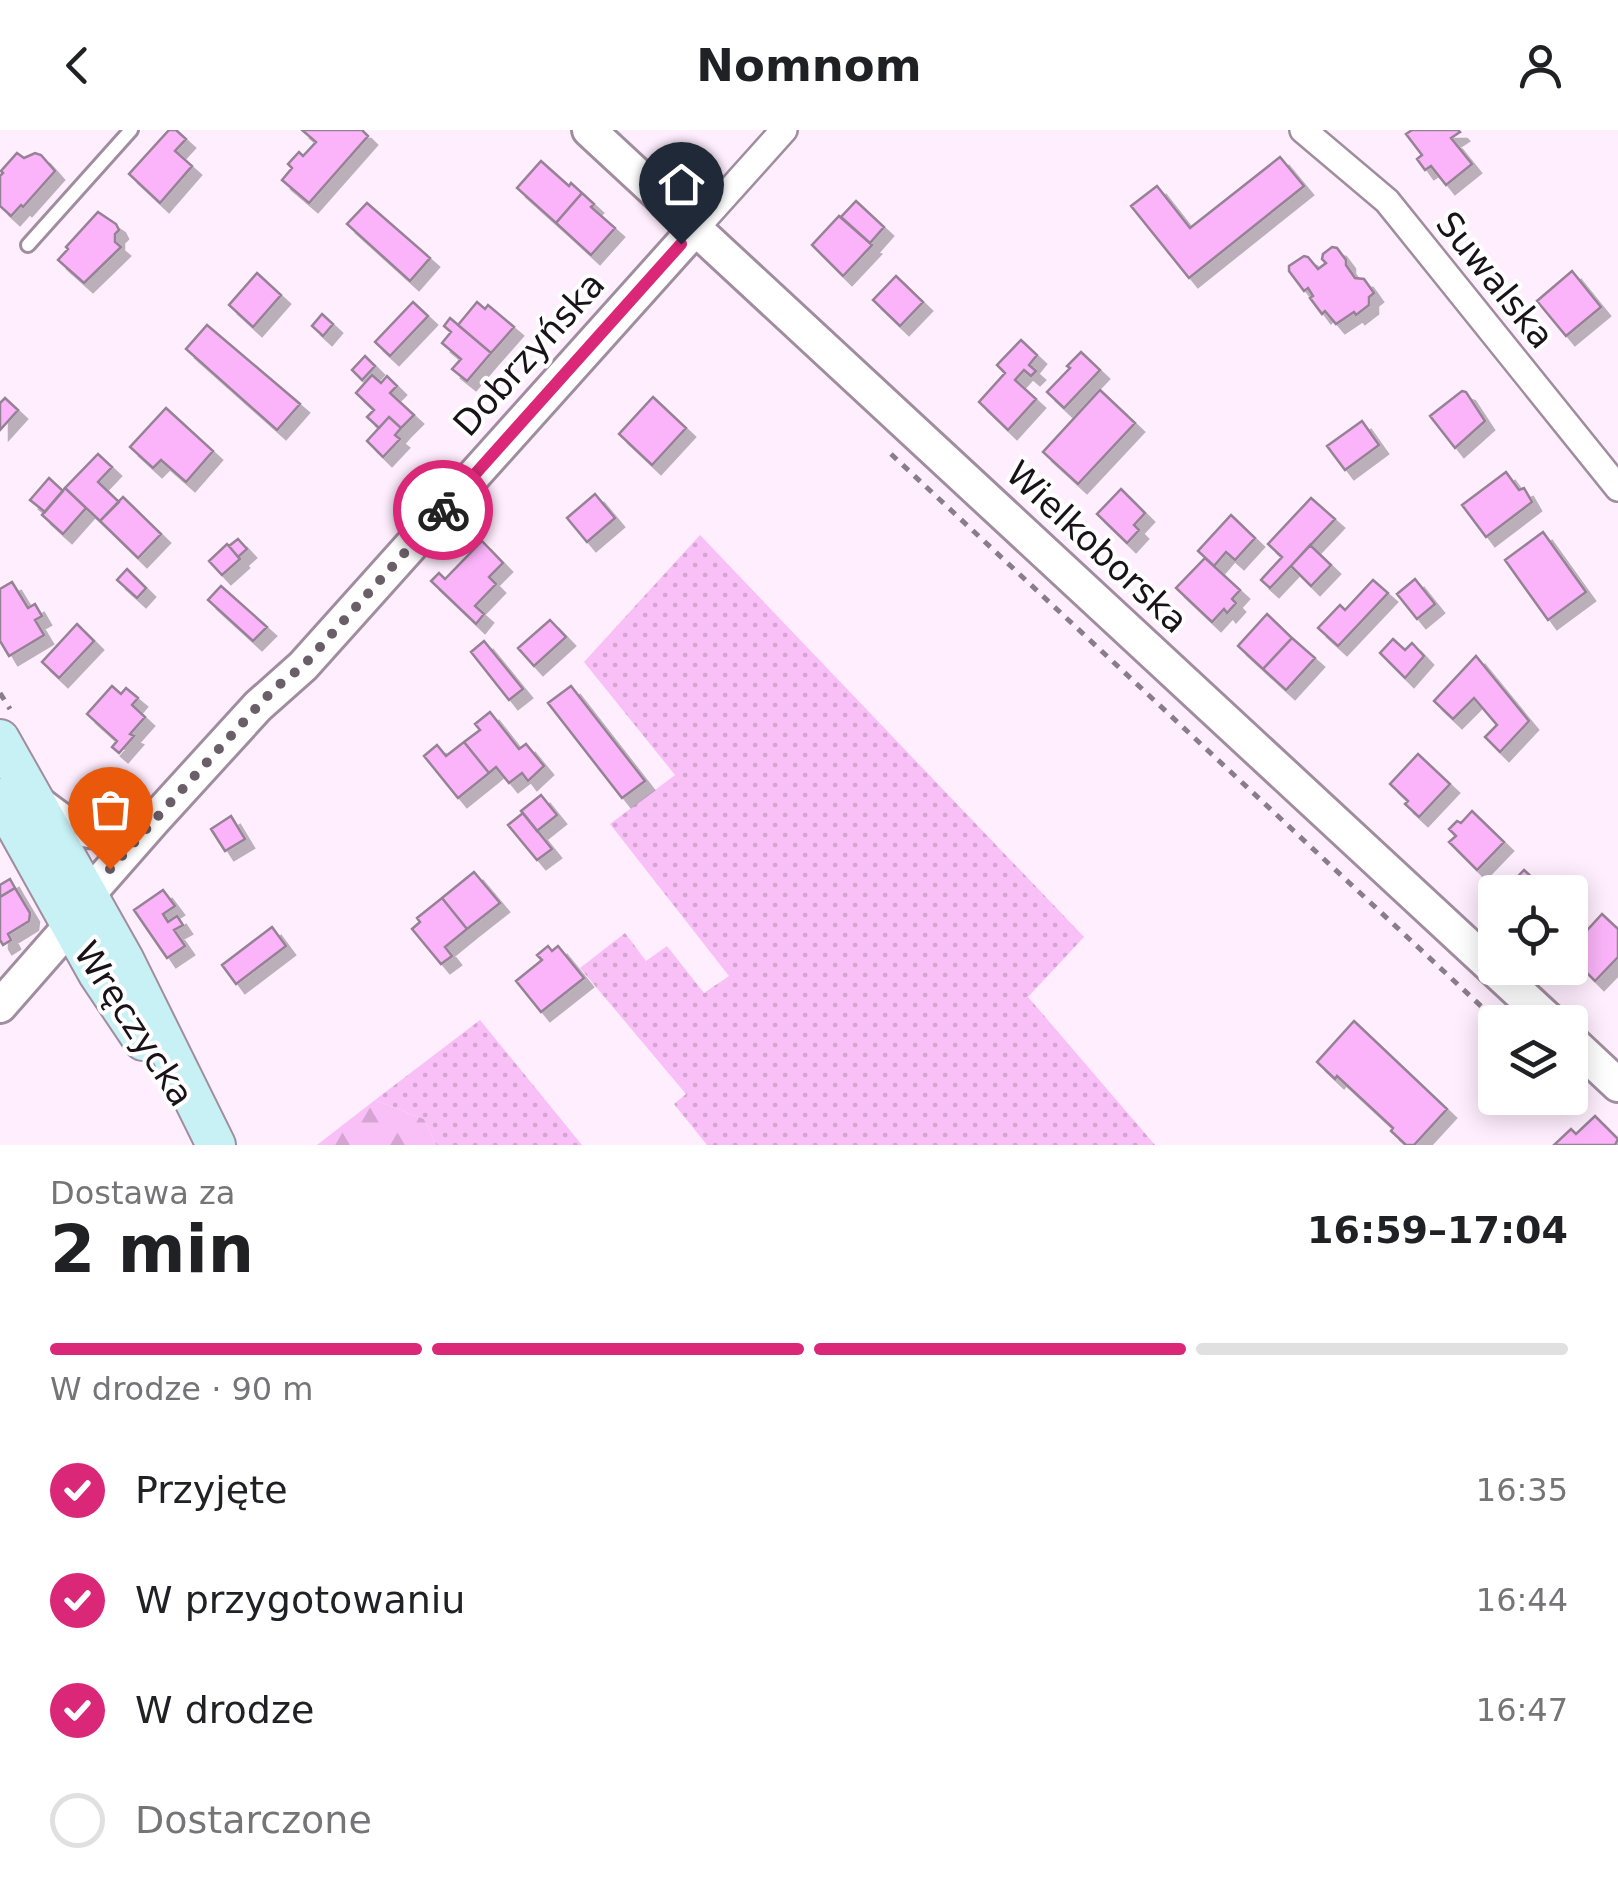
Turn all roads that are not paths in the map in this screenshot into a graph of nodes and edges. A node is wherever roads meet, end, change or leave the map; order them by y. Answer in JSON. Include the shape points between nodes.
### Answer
{"nodes":[{"id":1,"x":131,"y":130,"type":"edge"},
{"id":2,"x":588,"y":130,"type":"edge"},
{"id":3,"x":784,"y":130,"type":"edge"},
{"id":4,"x":1303,"y":130,"type":"edge"},
{"id":5,"x":696,"y":228,"type":"junction"},
{"id":6,"x":28,"y":245,"type":"dead end"},
{"id":7,"x":1618,"y":488,"type":"edge"},
{"id":8,"x":0,"y":739,"type":"edge"},
{"id":9,"x":18,"y":799,"type":"edge"},
{"id":10,"x":154,"y":820,"type":"junction"},
{"id":11,"x":80,"y":909,"type":"junction"},
{"id":12,"x":1532,"y":1005,"type":"edge"},
{"id":13,"x":0,"y":1006,"type":"edge"},
{"id":14,"x":1588,"y":1057,"type":"edge"},
{"id":15,"x":1618,"y":1085,"type":"edge"},
{"id":16,"x":214,"y":1145,"type":"edge"}],
"edges":[{"from":1,"to":6,"type":"lane"},
{"from":2,"to":5,"type":"street","name":"Wielkoborska"},
{"from":3,"to":5,"type":"street","name":"Dobrzyńska"},
{"from":4,"to":7,"type":"street","name":"Suwalska","via":[[1386,201]]},
{"from":5,"to":10,"type":"street","name":"Dobrzyńska","via":[[303,666]]},
{"from":5,"to":12,"type":"street","name":"Wielkoborska"},
{"from":8,"to":9,"type":"main road","name":"Wręczycka"},
{"from":9,"to":10,"type":"street","via":[[86,831]]},
{"from":9,"to":11,"type":"main road","name":"Wręczycka"},
{"from":9,"to":11,"type":"main road","name":"Wręczycka","via":[[48,884]]},
{"from":10,"to":11,"type":"street","name":"Dobrzyńska"},
{"from":11,"to":13,"type":"street","name":"Dobrzyńska"},
{"from":11,"to":16,"type":"main road","name":"Wręczycka","via":[[124,959]]},
{"from":14,"to":15,"type":"street"}]}
